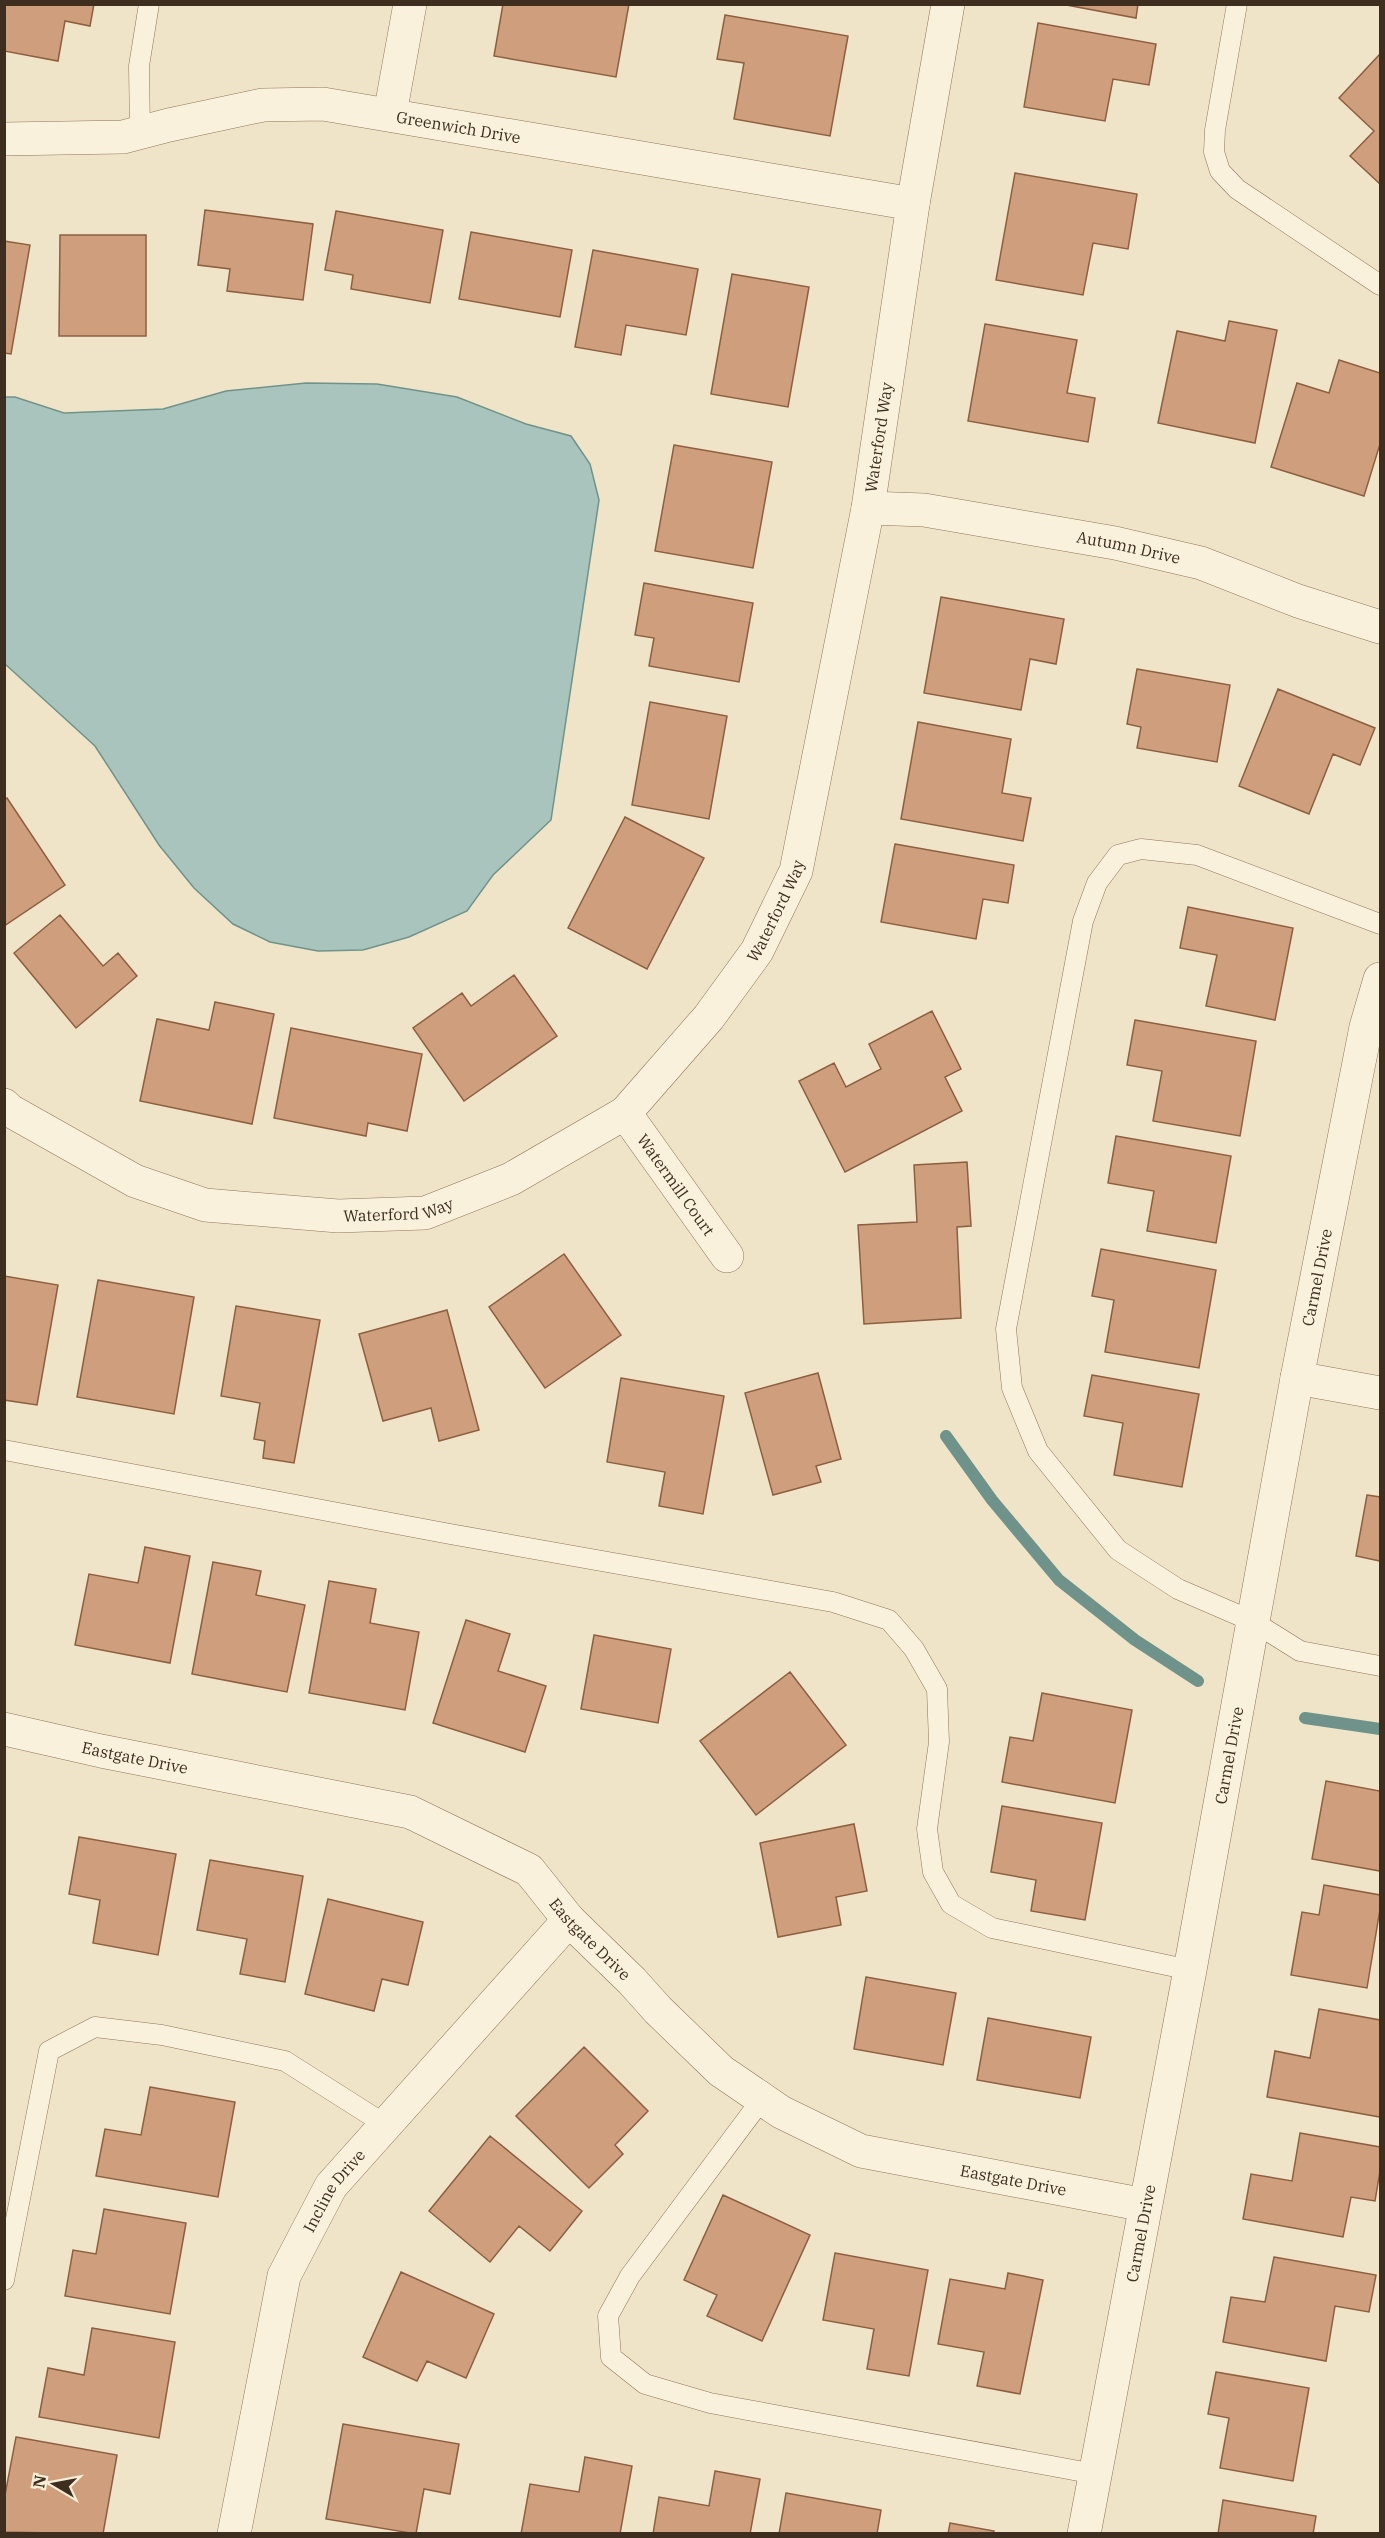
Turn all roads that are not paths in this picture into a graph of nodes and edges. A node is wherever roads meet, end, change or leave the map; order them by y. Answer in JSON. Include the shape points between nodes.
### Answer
{"nodes":[{"id":1,"x":149,"y":4,"type":"edge"},
{"id":2,"x":410,"y":4,"type":"edge"},
{"id":3,"x":948,"y":4,"type":"edge"},
{"id":4,"x":1238,"y":4,"type":"edge"},
{"id":5,"x":390,"y":114,"type":"junction"},
{"id":6,"x":140,"y":133,"type":"junction"},
{"id":7,"x":4,"y":139,"type":"edge"},
{"id":8,"x":913,"y":204,"type":"junction"},
{"id":9,"x":1380,"y":285,"type":"edge"},
{"id":10,"x":868,"y":508,"type":"junction"},
{"id":11,"x":1380,"y":627,"type":"edge"},
{"id":12,"x":1380,"y":924,"type":"edge"},
{"id":13,"x":1380,"y":979,"type":"edge"},
{"id":14,"x":4,"y":1105,"type":"edge"},
{"id":15,"x":625,"y":1113,"type":"junction"},
{"id":16,"x":727,"y":1256,"type":"dead end"},
{"id":17,"x":1297,"y":1378,"type":"junction"},
{"id":18,"x":1380,"y":1393,"type":"edge"},
{"id":19,"x":4,"y":1450,"type":"edge"},
{"id":20,"x":1252,"y":1621,"type":"junction"},
{"id":21,"x":1380,"y":1666,"type":"edge"},
{"id":22,"x":4,"y":1729,"type":"edge"},
{"id":23,"x":569,"y":1920,"type":"junction"},
{"id":24,"x":1190,"y":1970,"type":"junction"},
{"id":25,"x":762,"y":2099,"type":"junction"},
{"id":26,"x":386,"y":2125,"type":"junction"},
{"id":27,"x":1145,"y":2205,"type":"junction"},
{"id":28,"x":4,"y":2280,"type":"edge"},
{"id":29,"x":1095,"y":2474,"type":"junction"},
{"id":30,"x":234,"y":2534,"type":"edge"},
{"id":31,"x":1084,"y":2534,"type":"edge"}],
"edges":[{"from":1,"to":6,"type":"lane","via":[[139,66]]},
{"from":2,"to":5,"type":"street"},
{"from":3,"to":8,"type":"street","name":"Waterford Way"},
{"from":4,"to":9,"type":"lane","via":[[1215,130],[1214,152],[1220,171],[1237,189]]},
{"from":5,"to":6,"type":"street","name":"Greenwich Drive","via":[[323,104],[263,105]]},
{"from":5,"to":8,"type":"street","name":"Greenwich Drive"},
{"from":6,"to":7,"type":"street","name":"Greenwich Drive","via":[[123,137]]},
{"from":8,"to":10,"type":"street","name":"Waterford Way"},
{"from":10,"to":11,"type":"street","name":"Autumn Drive","via":[[924,510],[1115,543],[1191,561],[1298,602]]},
{"from":10,"to":15,"type":"street","name":"Waterford Way","via":[[796,871],[758,951],[709,1017]]},
{"from":12,"to":20,"type":"lane","via":[[1197,855],[1141,849],[1118,855],[1098,883],[1083,921],[1006,1329],[1012,1388],[1038,1451],[1119,1550],[1178,1589]]},
{"from":13,"to":17,"type":"street","name":"Carmel Drive","via":[[1366,1027]]},
{"from":14,"to":15,"type":"street","name":"Waterford Way","via":[[135,1181],[205,1205],[338,1216],[425,1213],[511,1179]]},
{"from":15,"to":16,"type":"street","name":"Watermill Court"},
{"from":17,"to":18,"type":"street"},
{"from":17,"to":20,"type":"street","name":"Carmel Drive"},
{"from":19,"to":24,"type":"lane","via":[[833,1602],[889,1620],[914,1649],[937,1689],[939,1742],[927,1829],[933,1872],[951,1904],[992,1928]]},
{"from":20,"to":21,"type":"lane","via":[[1300,1651]]},
{"from":20,"to":24,"type":"street","name":"Carmel Drive"},
{"from":22,"to":23,"type":"street","name":"Eastgate Drive","via":[[410,1812],[528,1870]]},
{"from":23,"to":25,"type":"street","name":"Eastgate Drive","via":[[721,2071]]},
{"from":23,"to":26,"type":"street","name":"Incline Drive"},
{"from":24,"to":27,"type":"street","name":"Carmel Drive"},
{"from":25,"to":27,"type":"street","name":"Eastgate Drive","via":[[861,2151]]},
{"from":25,"to":29,"type":"lane","via":[[630,2276],[608,2316],[611,2356],[645,2384],[710,2403]]},
{"from":26,"to":28,"type":"lane","via":[[285,2061],[162,2035],[95,2027],[49,2051]]},
{"from":26,"to":30,"type":"street","name":"Incline Drive","via":[[331,2186],[284,2276]]},
{"from":27,"to":29,"type":"street","name":"Carmel Drive"},
{"from":29,"to":31,"type":"street","name":"Carmel Drive"}]}
